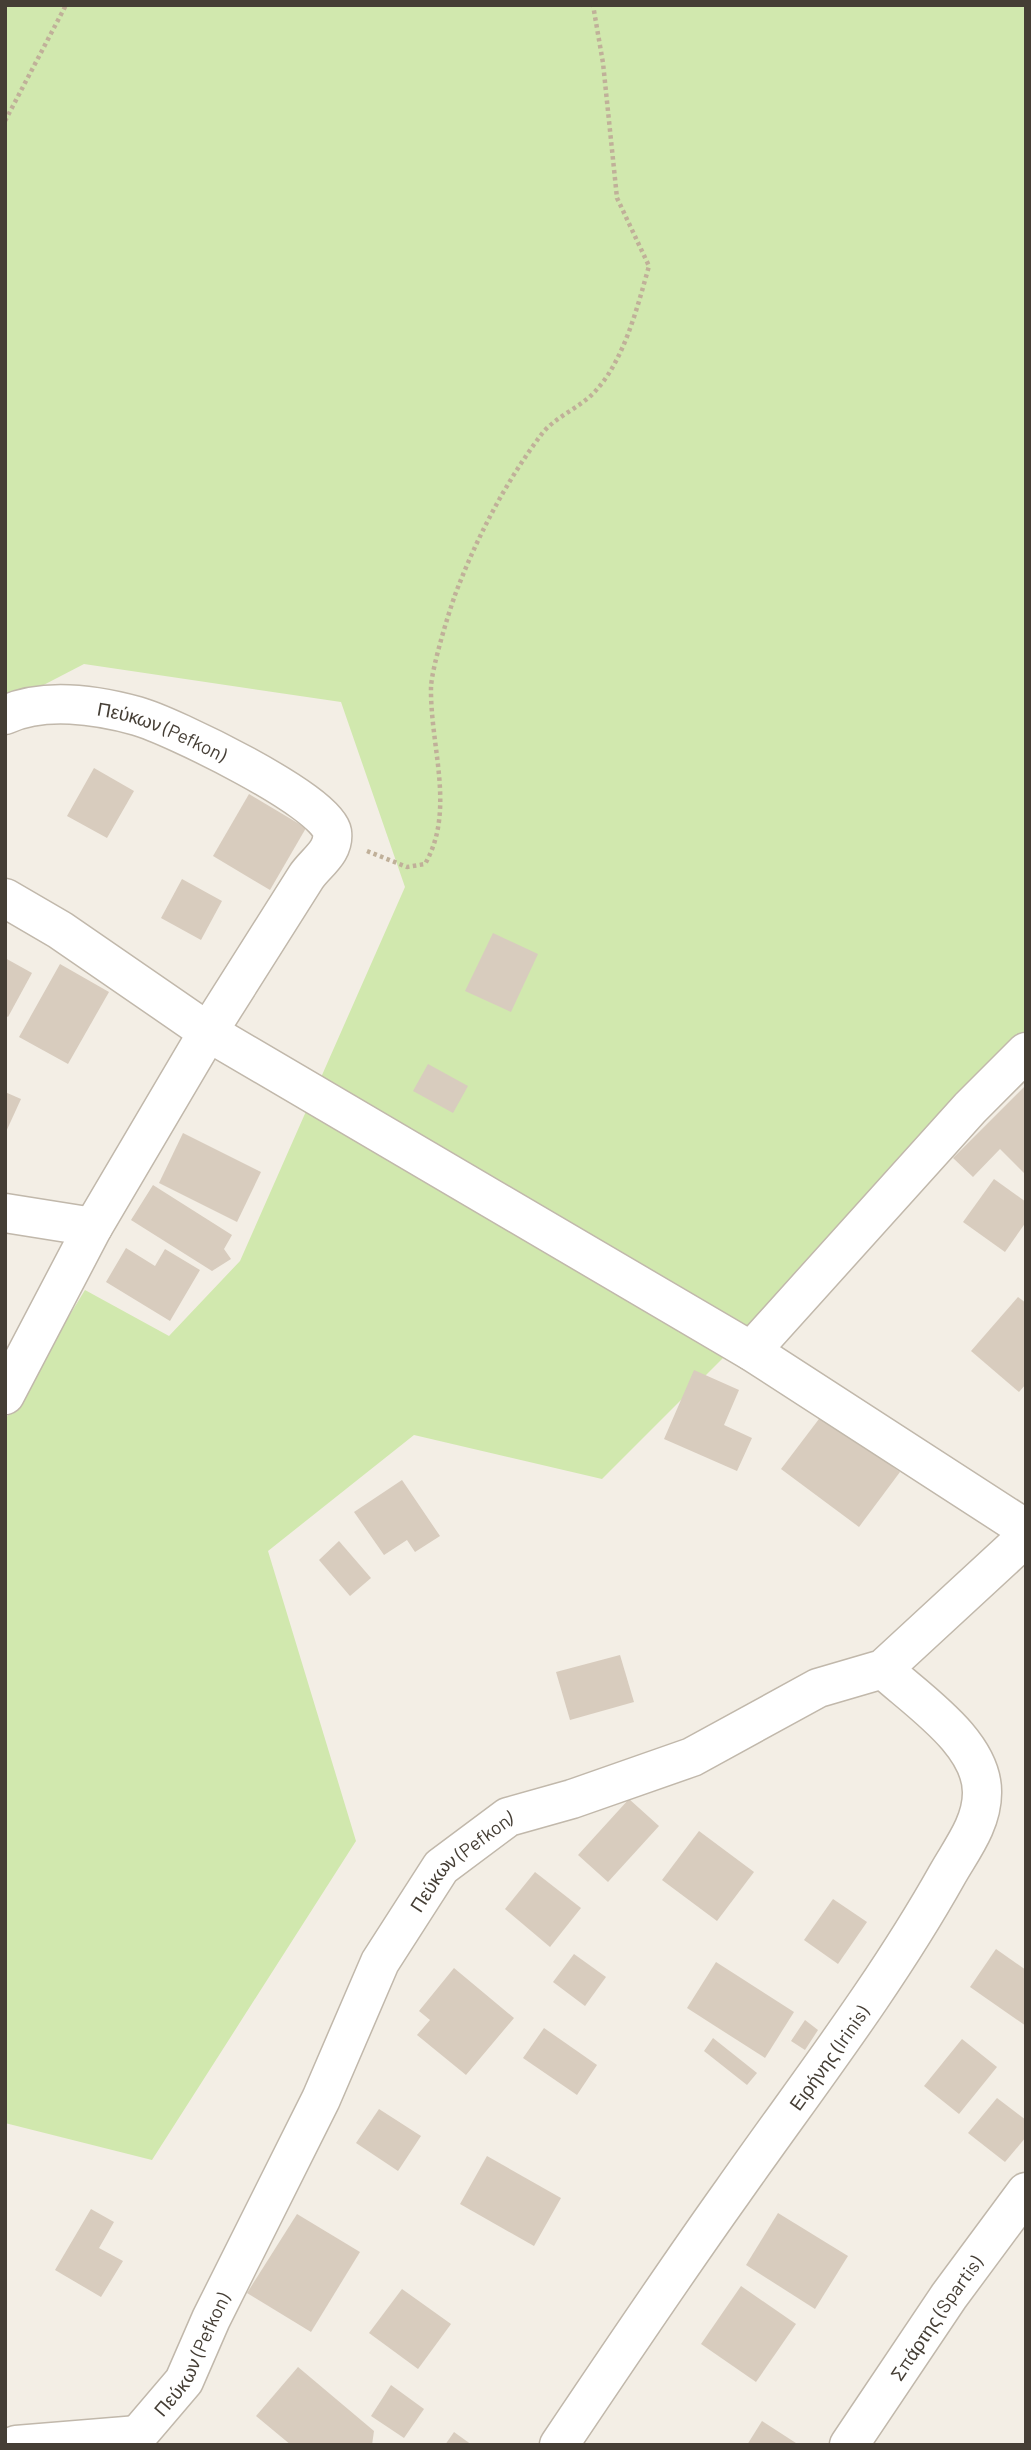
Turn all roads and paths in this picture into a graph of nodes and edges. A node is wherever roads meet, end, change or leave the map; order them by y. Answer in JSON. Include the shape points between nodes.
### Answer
{"nodes":[{"id":1,"x":66,"y":5,"type":"edge"},
{"id":2,"x":593,"y":5,"type":"edge"},
{"id":3,"x":5,"y":121,"type":"edge"},
{"id":4,"x":5,"y":715,"type":"edge"},
{"id":5,"x":332,"y":832,"type":"junction"},
{"id":6,"x":5,"y":898,"type":"edge"},
{"id":7,"x":208,"y":1032,"type":"junction"},
{"id":8,"x":1026,"y":1052,"type":"edge"},
{"id":9,"x":5,"y":1213,"type":"edge"},
{"id":10,"x":93,"y":1227,"type":"junction"},
{"id":11,"x":751,"y":1351,"type":"junction"},
{"id":12,"x":5,"y":1395,"type":"edge"},
{"id":13,"x":1026,"y":1529,"type":"edge"},
{"id":14,"x":1026,"y":1537,"type":"edge"},
{"id":15,"x":883,"y":1669,"type":"junction"},
{"id":16,"x":1026,"y":2192,"type":"edge"},
{"id":17,"x":139,"y":2440,"type":"edge"},
{"id":18,"x":16,"y":2445,"type":"edge"},
{"id":19,"x":559,"y":2445,"type":"edge"},
{"id":20,"x":849,"y":2445,"type":"edge"}],
"edges":[{"from":1,"to":3,"type":"path"},
{"from":2,"to":5,"type":"path","via":[[617,198],[649,266],[630,333],[599,388],[542,432],[502,495],[455,595],[431,684],[441,800],[437,843],[425,864],[407,867],[381,859]]},
{"from":4,"to":5,"type":"street","name":"Πεύκων (Pefkon)","via":[[77,705],[138,716],[231,758],[305,803],[327,820]]},
{"from":5,"to":7,"type":"street","via":[[325,856],[306,877]]},
{"from":6,"to":7,"type":"street","via":[[60,930]]},
{"from":7,"to":10,"type":"street"},
{"from":7,"to":11,"type":"street"},
{"from":8,"to":11,"type":"street"},
{"from":9,"to":10,"type":"street"},
{"from":10,"to":12,"type":"street"},
{"from":11,"to":13,"type":"street"},
{"from":14,"to":15,"type":"street","name":"Πεύκων (Pefkon)"},
{"from":15,"to":17,"type":"street","name":"Πεύκων (Pefkon)","via":[[818,1688],[692,1757],[508,1817],[441,1867],[380,1962],[321,2099],[184,2381]]},
{"from":15,"to":19,"type":"street","name":"Ειρήνης (Irinis)","via":[[967,1747],[981,1782],[977,1823],[839,2047],[733,2190]]},
{"from":16,"to":20,"type":"street","name":"Σπάρτης (Spartis)"},
{"from":17,"to":18,"type":"street"}]}
